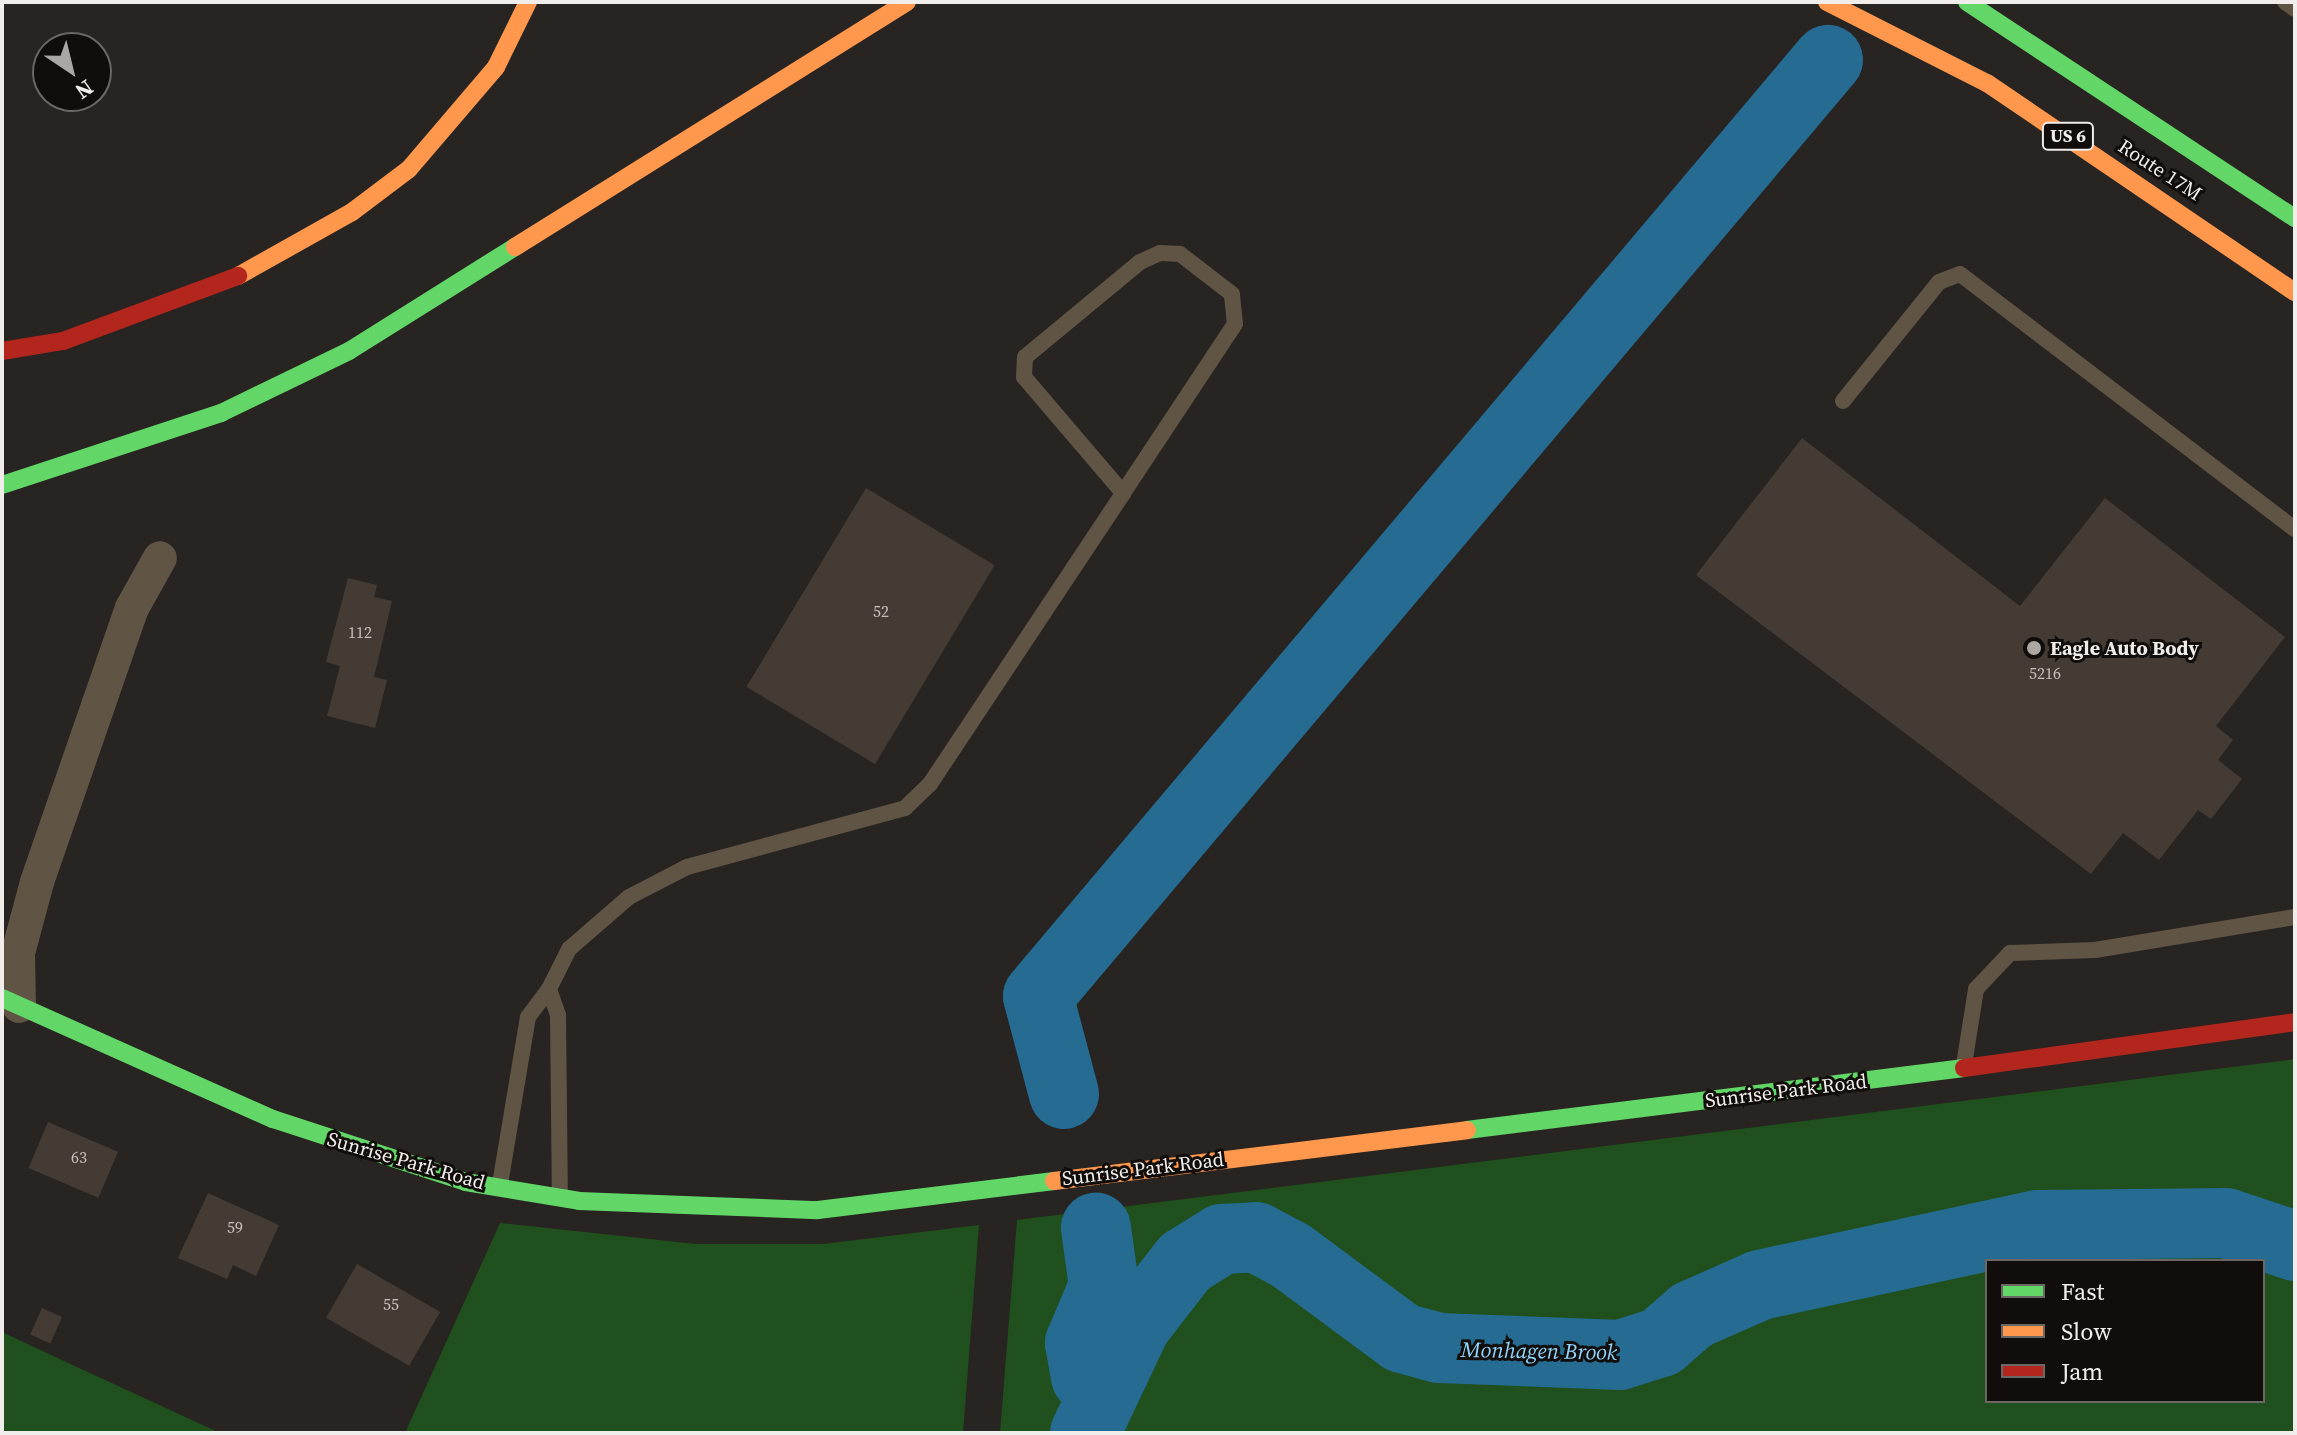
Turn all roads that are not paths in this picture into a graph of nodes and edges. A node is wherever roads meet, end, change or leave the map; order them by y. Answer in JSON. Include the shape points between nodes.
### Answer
{"nodes":[{"id":1,"x":528,"y":2,"type":"edge"},
{"id":2,"x":907,"y":2,"type":"edge"},
{"id":3,"x":1827,"y":2,"type":"edge"},
{"id":4,"x":1967,"y":2,"type":"edge"},
{"id":5,"x":2285,"y":2,"type":"edge"},
{"id":6,"x":2295,"y":9,"type":"edge"},
{"id":7,"x":2295,"y":218,"type":"edge"},
{"id":8,"x":2295,"y":292,"type":"edge"},
{"id":9,"x":2,"y":351,"type":"edge"},
{"id":10,"x":1843,"y":401,"type":"dead end"},
{"id":11,"x":2,"y":485,"type":"edge"},
{"id":12,"x":1123,"y":493,"type":"junction"},
{"id":13,"x":2295,"y":529,"type":"edge"},
{"id":14,"x":160,"y":558,"type":"dead end"},
{"id":15,"x":2295,"y":917,"type":"edge"},
{"id":16,"x":549,"y":989,"type":"junction"},
{"id":17,"x":11,"y":1002,"type":"edge"},
{"id":18,"x":2295,"y":1022,"type":"edge"},
{"id":19,"x":1964,"y":1068,"type":"junction"},
{"id":20,"x":499,"y":1188,"type":"junction"},
{"id":21,"x":560,"y":1198,"type":"junction"}],
"edges":[{"from":1,"to":9,"type":"main road","via":[[496,67],[454,123],[409,169],[352,212],[213,290],[63,341]]},
{"from":2,"to":11,"type":"main road","via":[[349,351],[221,413]]},
{"from":3,"to":8,"type":"main road","name":"Route 17M","number":"US 6","via":[[1987,83],[2197,220]]},
{"from":4,"to":7,"type":"main road","name":"Route 17M","via":[[2103,86]]},
{"from":5,"to":6,"type":"lane"},
{"from":10,"to":13,"type":"lane","via":[[1939,282],[1960,274]]},
{"from":12,"to":12,"type":"lane","via":[[1235,324],[1232,294],[1180,254],[1160,253],[1140,262],[1025,357],[1024,377]]},
{"from":12,"to":16,"type":"lane","via":[[930,784],[905,808],[675,873],[595,924],[569,949]]},
{"from":14,"to":17,"type":"street","name":"Sunrise Park Road","via":[[132,608],[37,882]]},
{"from":15,"to":19,"type":"lane","via":[[2095,950],[2010,953],[1976,989]]},
{"from":16,"to":20,"type":"lane","via":[[528,1017]]},
{"from":16,"to":21,"type":"lane","via":[[558,1015]]},
{"from":17,"to":20,"type":"main road","name":"Sunrise Park Road","via":[[273,1119],[377,1157]]},
{"from":18,"to":19,"type":"main road","name":"Sunrise Park Road","via":[[2265,1031]]},
{"from":19,"to":21,"type":"main road","name":"Sunrise Park Road","via":[[818,1210]]},
{"from":20,"to":21,"type":"main road","name":"Sunrise Park Road"}]}
